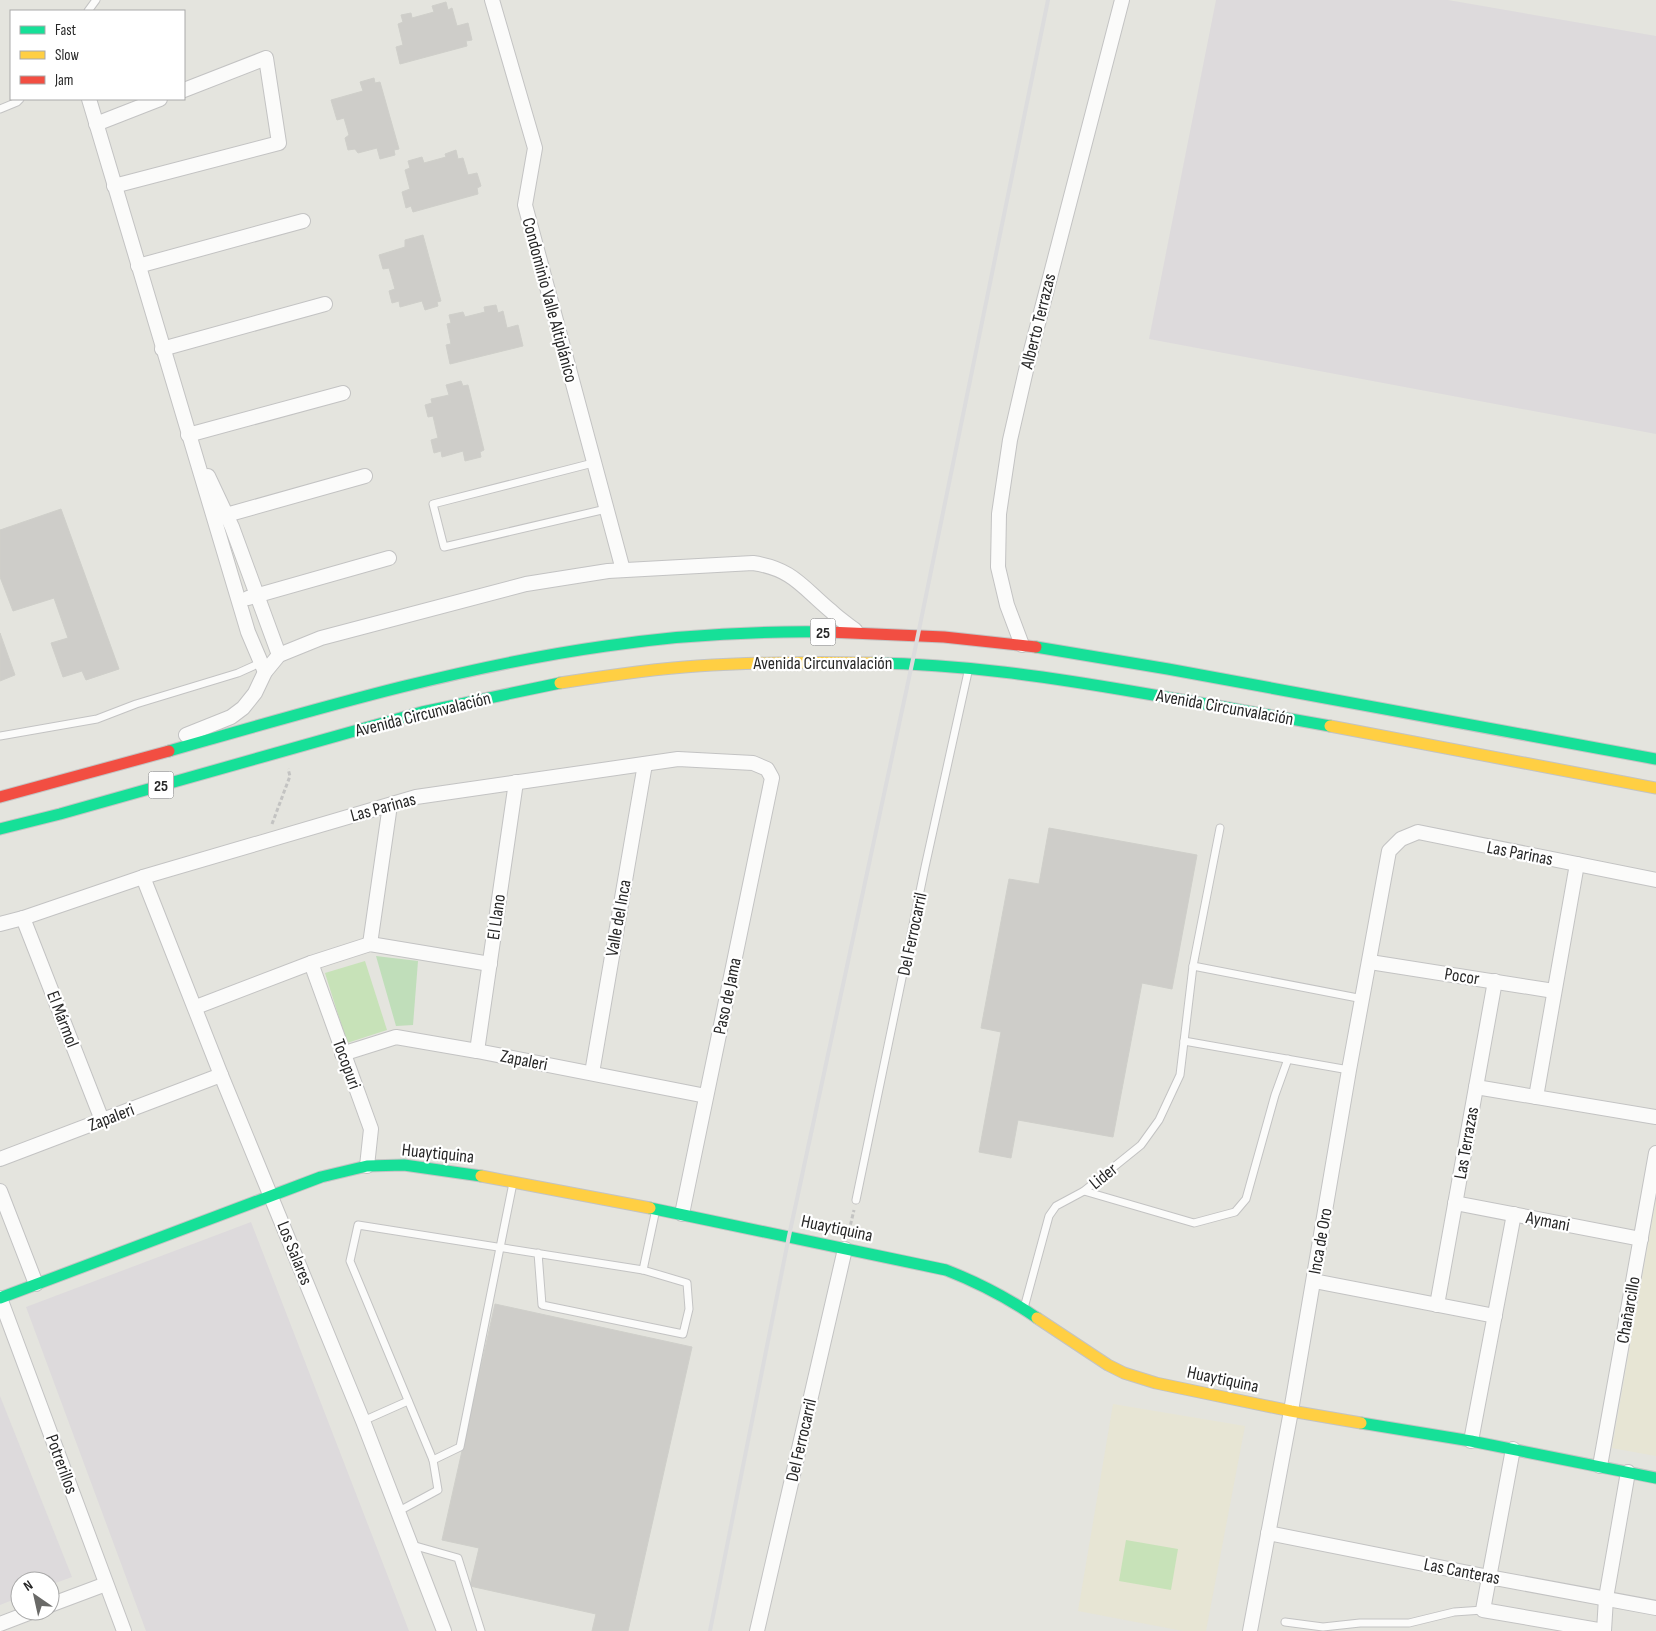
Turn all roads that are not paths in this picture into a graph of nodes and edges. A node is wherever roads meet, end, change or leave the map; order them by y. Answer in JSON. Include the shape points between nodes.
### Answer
{"nodes":[{"id":1,"x":492,"y":0,"type":"edge"},
{"id":2,"x":1122,"y":0,"type":"edge"},
{"id":3,"x":185,"y":90,"type":"edge"},
{"id":4,"x":19,"y":100,"type":"edge"},
{"id":5,"x":89,"y":100,"type":"edge"},
{"id":6,"x":157,"y":100,"type":"edge"},
{"id":7,"x":0,"y":109,"type":"edge"},
{"id":8,"x":96,"y":124,"type":"junction"},
{"id":9,"x":114,"y":186,"type":"junction"},
{"id":10,"x":303,"y":222,"type":"dead end"},
{"id":11,"x":138,"y":266,"type":"junction"},
{"id":12,"x":325,"y":304,"type":"dead end"},
{"id":13,"x":162,"y":349,"type":"junction"},
{"id":14,"x":343,"y":393,"type":"dead end"},
{"id":15,"x":188,"y":435,"type":"junction"},
{"id":16,"x":594,"y":463,"type":"junction"},
{"id":17,"x":365,"y":476,"type":"dead end"},
{"id":18,"x":606,"y":509,"type":"junction"},
{"id":19,"x":220,"y":517,"type":"junction"},
{"id":20,"x":389,"y":558,"type":"dead end"},
{"id":21,"x":623,"y":570,"type":"junction"},
{"id":22,"x":257,"y":596,"type":"junction"},
{"id":23,"x":238,"y":600,"type":"junction"},
{"id":24,"x":858,"y":632,"type":"junction"},
{"id":25,"x":1022,"y":646,"type":"junction"},
{"id":26,"x":279,"y":655,"type":"junction"},
{"id":27,"x":263,"y":668,"type":"junction"},
{"id":28,"x":969,"y":668,"type":"junction"},
{"id":29,"x":0,"y":736,"type":"edge"},
{"id":30,"x":1656,"y":759,"type":"edge"},
{"id":31,"x":645,"y":764,"type":"junction"},
{"id":32,"x":85,"y":774,"type":"junction"},
{"id":33,"x":772,"y":778,"type":"joint"},
{"id":34,"x":516,"y":782,"type":"junction"},
{"id":35,"x":1656,"y":788,"type":"edge"},
{"id":36,"x":0,"y":797,"type":"edge"},
{"id":37,"x":390,"y":805,"type":"junction"},
{"id":38,"x":1220,"y":828,"type":"dead end"},
{"id":39,"x":0,"y":829,"type":"edge"},
{"id":40,"x":1389,"y":851,"type":"joint"},
{"id":41,"x":1577,"y":864,"type":"junction"},
{"id":42,"x":144,"y":876,"type":"junction"},
{"id":43,"x":1656,"y":880,"type":"edge"},
{"id":44,"x":23,"y":918,"type":"junction"},
{"id":45,"x":0,"y":924,"type":"edge"},
{"id":46,"x":370,"y":944,"type":"junction"},
{"id":47,"x":1370,"y":962,"type":"junction"},
{"id":48,"x":311,"y":963,"type":"junction"},
{"id":49,"x":490,"y":964,"type":"junction"},
{"id":50,"x":1193,"y":966,"type":"junction"},
{"id":51,"x":1495,"y":981,"type":"junction"},
{"id":52,"x":1554,"y":991,"type":"junction"},
{"id":53,"x":1363,"y":999,"type":"junction"},
{"id":54,"x":196,"y":1007,"type":"junction"},
{"id":55,"x":1184,"y":1040,"type":"junction"},
{"id":56,"x":477,"y":1051,"type":"junction"},
{"id":57,"x":342,"y":1054,"type":"junction"},
{"id":58,"x":1288,"y":1059,"type":"junction"},
{"id":59,"x":1349,"y":1070,"type":"junction"},
{"id":60,"x":592,"y":1073,"type":"junction"},
{"id":61,"x":221,"y":1075,"type":"junction"},
{"id":62,"x":1476,"y":1087,"type":"junction"},
{"id":63,"x":706,"y":1096,"type":"junction"},
{"id":64,"x":1536,"y":1097,"type":"junction"},
{"id":65,"x":1656,"y":1117,"type":"edge"},
{"id":66,"x":102,"y":1120,"type":"junction"},
{"id":67,"x":1656,"y":1153,"type":"edge"},
{"id":68,"x":0,"y":1159,"type":"edge"},
{"id":69,"x":367,"y":1166,"type":"junction"},
{"id":70,"x":1654,"y":1177,"type":"edge"},
{"id":71,"x":514,"y":1181,"type":"junction"},
{"id":72,"x":0,"y":1191,"type":"edge"},
{"id":73,"x":1084,"y":1191,"type":"junction"},
{"id":74,"x":272,"y":1196,"type":"junction"},
{"id":75,"x":856,"y":1200,"type":"road end"},
{"id":76,"x":1455,"y":1203,"type":"junction"},
{"id":77,"x":656,"y":1209,"type":"junction"},
{"id":78,"x":682,"y":1214,"type":"junction"},
{"id":79,"x":1514,"y":1214,"type":"junction"},
{"id":80,"x":1641,"y":1239,"type":"junction"},
{"id":81,"x":500,"y":1247,"type":"junction"},
{"id":82,"x":845,"y":1248,"type":"junction"},
{"id":83,"x":538,"y":1254,"type":"junction"},
{"id":84,"x":643,"y":1270,"type":"junction"},
{"id":85,"x":1314,"y":1280,"type":"junction"},
{"id":86,"x":36,"y":1284,"type":"junction"},
{"id":87,"x":0,"y":1298,"type":"edge"},
{"id":88,"x":1437,"y":1305,"type":"junction"},
{"id":89,"x":1024,"y":1309,"type":"junction"},
{"id":90,"x":1495,"y":1316,"type":"junction"},
{"id":91,"x":408,"y":1401,"type":"junction"},
{"id":92,"x":1291,"y":1411,"type":"junction"},
{"id":93,"x":363,"y":1421,"type":"junction"},
{"id":94,"x":1471,"y":1441,"type":"junction"},
{"id":95,"x":1513,"y":1449,"type":"junction"},
{"id":96,"x":432,"y":1460,"type":"junction"},
{"id":97,"x":1600,"y":1466,"type":"junction"},
{"id":98,"x":1628,"y":1472,"type":"junction"},
{"id":99,"x":1656,"y":1478,"type":"edge"},
{"id":100,"x":399,"y":1511,"type":"junction"},
{"id":101,"x":1268,"y":1533,"type":"junction"},
{"id":102,"x":412,"y":1545,"type":"junction"},
{"id":103,"x":1489,"y":1577,"type":"junction"},
{"id":104,"x":106,"y":1584,"type":"junction"},
{"id":105,"x":1606,"y":1598,"type":"junction"},
{"id":106,"x":60,"y":1601,"type":"edge"},
{"id":107,"x":1656,"y":1608,"type":"edge"},
{"id":108,"x":1483,"y":1610,"type":"junction"},
{"id":109,"x":1285,"y":1622,"type":"dead end"},
{"id":110,"x":124,"y":1631,"type":"edge"},
{"id":111,"x":444,"y":1631,"type":"edge"},
{"id":112,"x":481,"y":1631,"type":"edge"},
{"id":113,"x":757,"y":1631,"type":"edge"},
{"id":114,"x":1250,"y":1631,"type":"edge"},
{"id":115,"x":1604,"y":1631,"type":"edge"}],
"edges":[{"from":1,"to":16,"type":"street","name":"Condominio Valle Altiplánico","via":[[535,148],[525,205]]},
{"from":2,"to":25,"type":"street","name":"Alberto Terrazas","via":[[1026,366],[1010,440],[999,514],[998,567],[1007,606]]},
{"from":3,"to":9,"type":"street","via":[[266,58],[279,143]]},
{"from":4,"to":7,"type":"lane"},
{"from":5,"to":8,"type":"street"},
{"from":6,"to":8,"type":"street"},
{"from":8,"to":9,"type":"street"},
{"from":9,"to":11,"type":"street"},
{"from":10,"to":11,"type":"street"},
{"from":11,"to":13,"type":"street"},
{"from":12,"to":13,"type":"street"},
{"from":13,"to":15,"type":"street"},
{"from":14,"to":15,"type":"street"},
{"from":15,"to":19,"type":"street"},
{"from":16,"to":18,"type":"street","name":"Condominio Valle Altiplánico"},
{"from":16,"to":18,"type":"lane","via":[[433,504],[444,547]]},
{"from":17,"to":19,"type":"street"},
{"from":18,"to":21,"type":"street","name":"Condominio Valle Altiplánico"},
{"from":19,"to":22,"type":"street"},
{"from":19,"to":23,"type":"street"},
{"from":20,"to":22,"type":"street"},
{"from":21,"to":24,"type":"street","name":"Avenida Circunvalación","via":[[767,565],[780,569],[801,583]]},
{"from":21,"to":26,"type":"street","name":"Avenida Circunvalación","via":[[526,584],[321,638]]},
{"from":22,"to":23,"type":"street"},
{"from":22,"to":26,"type":"street"},
{"from":23,"to":27,"type":"street"},
{"from":24,"to":25,"type":"main road","name":"Avenida Circunvalación","number":"25"},
{"from":24,"to":32,"type":"main road","name":"Avenida Circunvalación","number":"25","via":[[707,635],[543,656],[386,691]]},
{"from":25,"to":30,"type":"main road","name":"Avenida Circunvalación","number":"25","via":[[1179,671]]},
{"from":26,"to":27,"type":"street","name":"Avenida Circunvalación"},
{"from":27,"to":29,"type":"lane","via":[[97,718]]},
{"from":27,"to":32,"type":"street","name":"Avenida Circunvalación","via":[[255,693],[231,717],[184,736],[123,752]]},
{"from":28,"to":35,"type":"main road","name":"Avenida Circunvalación","number":"25","via":[[1149,693]]},
{"from":28,"to":39,"type":"main road","name":"Avenida Circunvalación","number":"25","via":[[871,662],[743,663],[651,670],[558,683],[422,712]]},
{"from":28,"to":75,"type":"lane","name":"Del Ferrocarril"},
{"from":31,"to":33,"type":"street","name":"Las Parinas","via":[[678,758],[754,763],[767,769]]},
{"from":31,"to":34,"type":"street","name":"Las Parinas"},
{"from":31,"to":60,"type":"street","name":"Valle del Inca"},
{"from":32,"to":36,"type":"main road","name":"Avenida Circunvalación","number":"25"},
{"from":33,"to":63,"type":"street","name":"Paso de Jama"},
{"from":34,"to":37,"type":"street","name":"Las Parinas"},
{"from":34,"to":49,"type":"street","name":"El Llano"},
{"from":37,"to":42,"type":"street","name":"Las Parinas"},
{"from":37,"to":46,"type":"street"},
{"from":38,"to":50,"type":"lane","name":"Lider"},
{"from":40,"to":41,"type":"street","name":"Las Parinas","via":[[1402,839],[1418,832]]},
{"from":40,"to":47,"type":"street","name":"Inca de Oro"},
{"from":41,"to":43,"type":"street","name":"Las Parinas"},
{"from":41,"to":52,"type":"street"},
{"from":42,"to":44,"type":"street","name":"Las Parinas"},
{"from":42,"to":54,"type":"street","name":"Los Salares"},
{"from":44,"to":45,"type":"street","name":"Las Parinas"},
{"from":44,"to":66,"type":"street","name":"El Mármol"},
{"from":46,"to":48,"type":"street"},
{"from":46,"to":49,"type":"street"},
{"from":47,"to":51,"type":"street","name":"Pocor"},
{"from":47,"to":53,"type":"street","name":"Inca de Oro"},
{"from":48,"to":54,"type":"street"},
{"from":48,"to":57,"type":"street","name":"Tocopuri"},
{"from":49,"to":56,"type":"street","name":"El Llano"},
{"from":50,"to":53,"type":"lane"},
{"from":50,"to":55,"type":"lane","name":"Lider"},
{"from":51,"to":52,"type":"street","name":"Pocor"},
{"from":51,"to":62,"type":"street","name":"Las Terrazas"},
{"from":52,"to":64,"type":"street"},
{"from":53,"to":59,"type":"street","name":"Inca de Oro"},
{"from":54,"to":61,"type":"street","name":"Los Salares"},
{"from":55,"to":58,"type":"lane"},
{"from":55,"to":73,"type":"lane","name":"Lider","via":[[1180,1075],[1159,1120],[1141,1145]]},
{"from":56,"to":57,"type":"street","name":"Zapaleri","via":[[396,1037]]},
{"from":56,"to":60,"type":"street","name":"Zapaleri"},
{"from":57,"to":69,"type":"street","name":"Tocopuri","via":[[371,1129]]},
{"from":58,"to":59,"type":"lane"},
{"from":58,"to":73,"type":"lane","via":[[1246,1199],[1235,1212],[1194,1223]]},
{"from":59,"to":85,"type":"street","name":"Inca de Oro"},
{"from":60,"to":63,"type":"street","name":"Zapaleri"},
{"from":61,"to":66,"type":"street","name":"Zapaleri"},
{"from":61,"to":74,"type":"street","name":"Los Salares"},
{"from":62,"to":64,"type":"street"},
{"from":62,"to":76,"type":"street","name":"Las Terrazas"},
{"from":63,"to":78,"type":"street","name":"Paso de Jama"},
{"from":64,"to":65,"type":"street"},
{"from":66,"to":68,"type":"street","name":"Zapaleri"},
{"from":67,"to":70,"type":"street","name":"Chañarcillo"},
{"from":69,"to":71,"type":"main road","name":"Huaytiquina","via":[[433,1168]]},
{"from":69,"to":74,"type":"main road","name":"Huaytiquina","via":[[321,1177]]},
{"from":70,"to":80,"type":"street","name":"Chañarcillo"},
{"from":71,"to":77,"type":"main road","name":"Huaytiquina"},
{"from":71,"to":81,"type":"lane"},
{"from":72,"to":86,"type":"street"},
{"from":73,"to":89,"type":"lane","name":"Lider","via":[[1056,1206],[1049,1216]]},
{"from":74,"to":86,"type":"main road","name":"Huaytiquina"},
{"from":74,"to":93,"type":"street","name":"Los Salares"},
{"from":76,"to":79,"type":"street","name":"Aymani"},
{"from":76,"to":88,"type":"street","name":"Las Terrazas"},
{"from":77,"to":78,"type":"main road","name":"Huaytiquina"},
{"from":77,"to":84,"type":"lane"},
{"from":78,"to":82,"type":"main road","name":"Huaytiquina"},
{"from":79,"to":80,"type":"street","name":"Aymani"},
{"from":79,"to":90,"type":"street"},
{"from":80,"to":97,"type":"street","name":"Chañarcillo"},
{"from":81,"to":83,"type":"lane"},
{"from":81,"to":91,"type":"lane","via":[[358,1225],[350,1261]]},
{"from":81,"to":96,"type":"lane","via":[[460,1447]]},
{"from":82,"to":89,"type":"main road","name":"Huaytiquina","via":[[946,1270],[987,1287]]},
{"from":82,"to":113,"type":"street","name":"Del Ferrocarril"},
{"from":83,"to":84,"type":"lane"},
{"from":83,"to":84,"type":"lane","via":[[542,1305],[683,1334],[689,1309],[687,1283]]},
{"from":85,"to":88,"type":"street"},
{"from":85,"to":92,"type":"street","name":"Inca de Oro"},
{"from":86,"to":87,"type":"main road","name":"Huaytiquina"},
{"from":87,"to":104,"type":"street","name":"Potrerillos"},
{"from":88,"to":90,"type":"street"},
{"from":89,"to":92,"type":"main road","name":"Huaytiquina","via":[[1124,1373],[1156,1383]]},
{"from":90,"to":94,"type":"street"},
{"from":91,"to":93,"type":"lane"},
{"from":91,"to":96,"type":"lane"},
{"from":92,"to":94,"type":"main road","name":"Huaytiquina"},
{"from":92,"to":101,"type":"street","name":"Inca de Oro"},
{"from":93,"to":100,"type":"street","name":"Los Salares"},
{"from":94,"to":95,"type":"main road","name":"Huaytiquina"},
{"from":95,"to":97,"type":"main road","name":"Huaytiquina"},
{"from":95,"to":103,"type":"street"},
{"from":96,"to":100,"type":"lane","via":[[438,1490]]},
{"from":97,"to":98,"type":"main road","name":"Huaytiquina"},
{"from":98,"to":99,"type":"main road","name":"Huaytiquina"},
{"from":98,"to":105,"type":"street"},
{"from":100,"to":102,"type":"street","name":"Los Salares"},
{"from":101,"to":103,"type":"street","name":"Las Canteras"},
{"from":101,"to":114,"type":"street","name":"Inca de Oro"},
{"from":102,"to":111,"type":"street","name":"Los Salares"},
{"from":102,"to":112,"type":"lane","via":[[458,1558]]},
{"from":103,"to":105,"type":"street","name":"Las Canteras"},
{"from":103,"to":108,"type":"street"},
{"from":104,"to":106,"type":"street"},
{"from":104,"to":110,"type":"street","name":"Potrerillos"},
{"from":105,"to":107,"type":"street","name":"Las Canteras"},
{"from":105,"to":115,"type":"street"},
{"from":108,"to":109,"type":"lane","via":[[1454,1612],[1409,1623],[1323,1627]]},
{"from":108,"to":115,"type":"street","name":"Las Canteras"}]}
